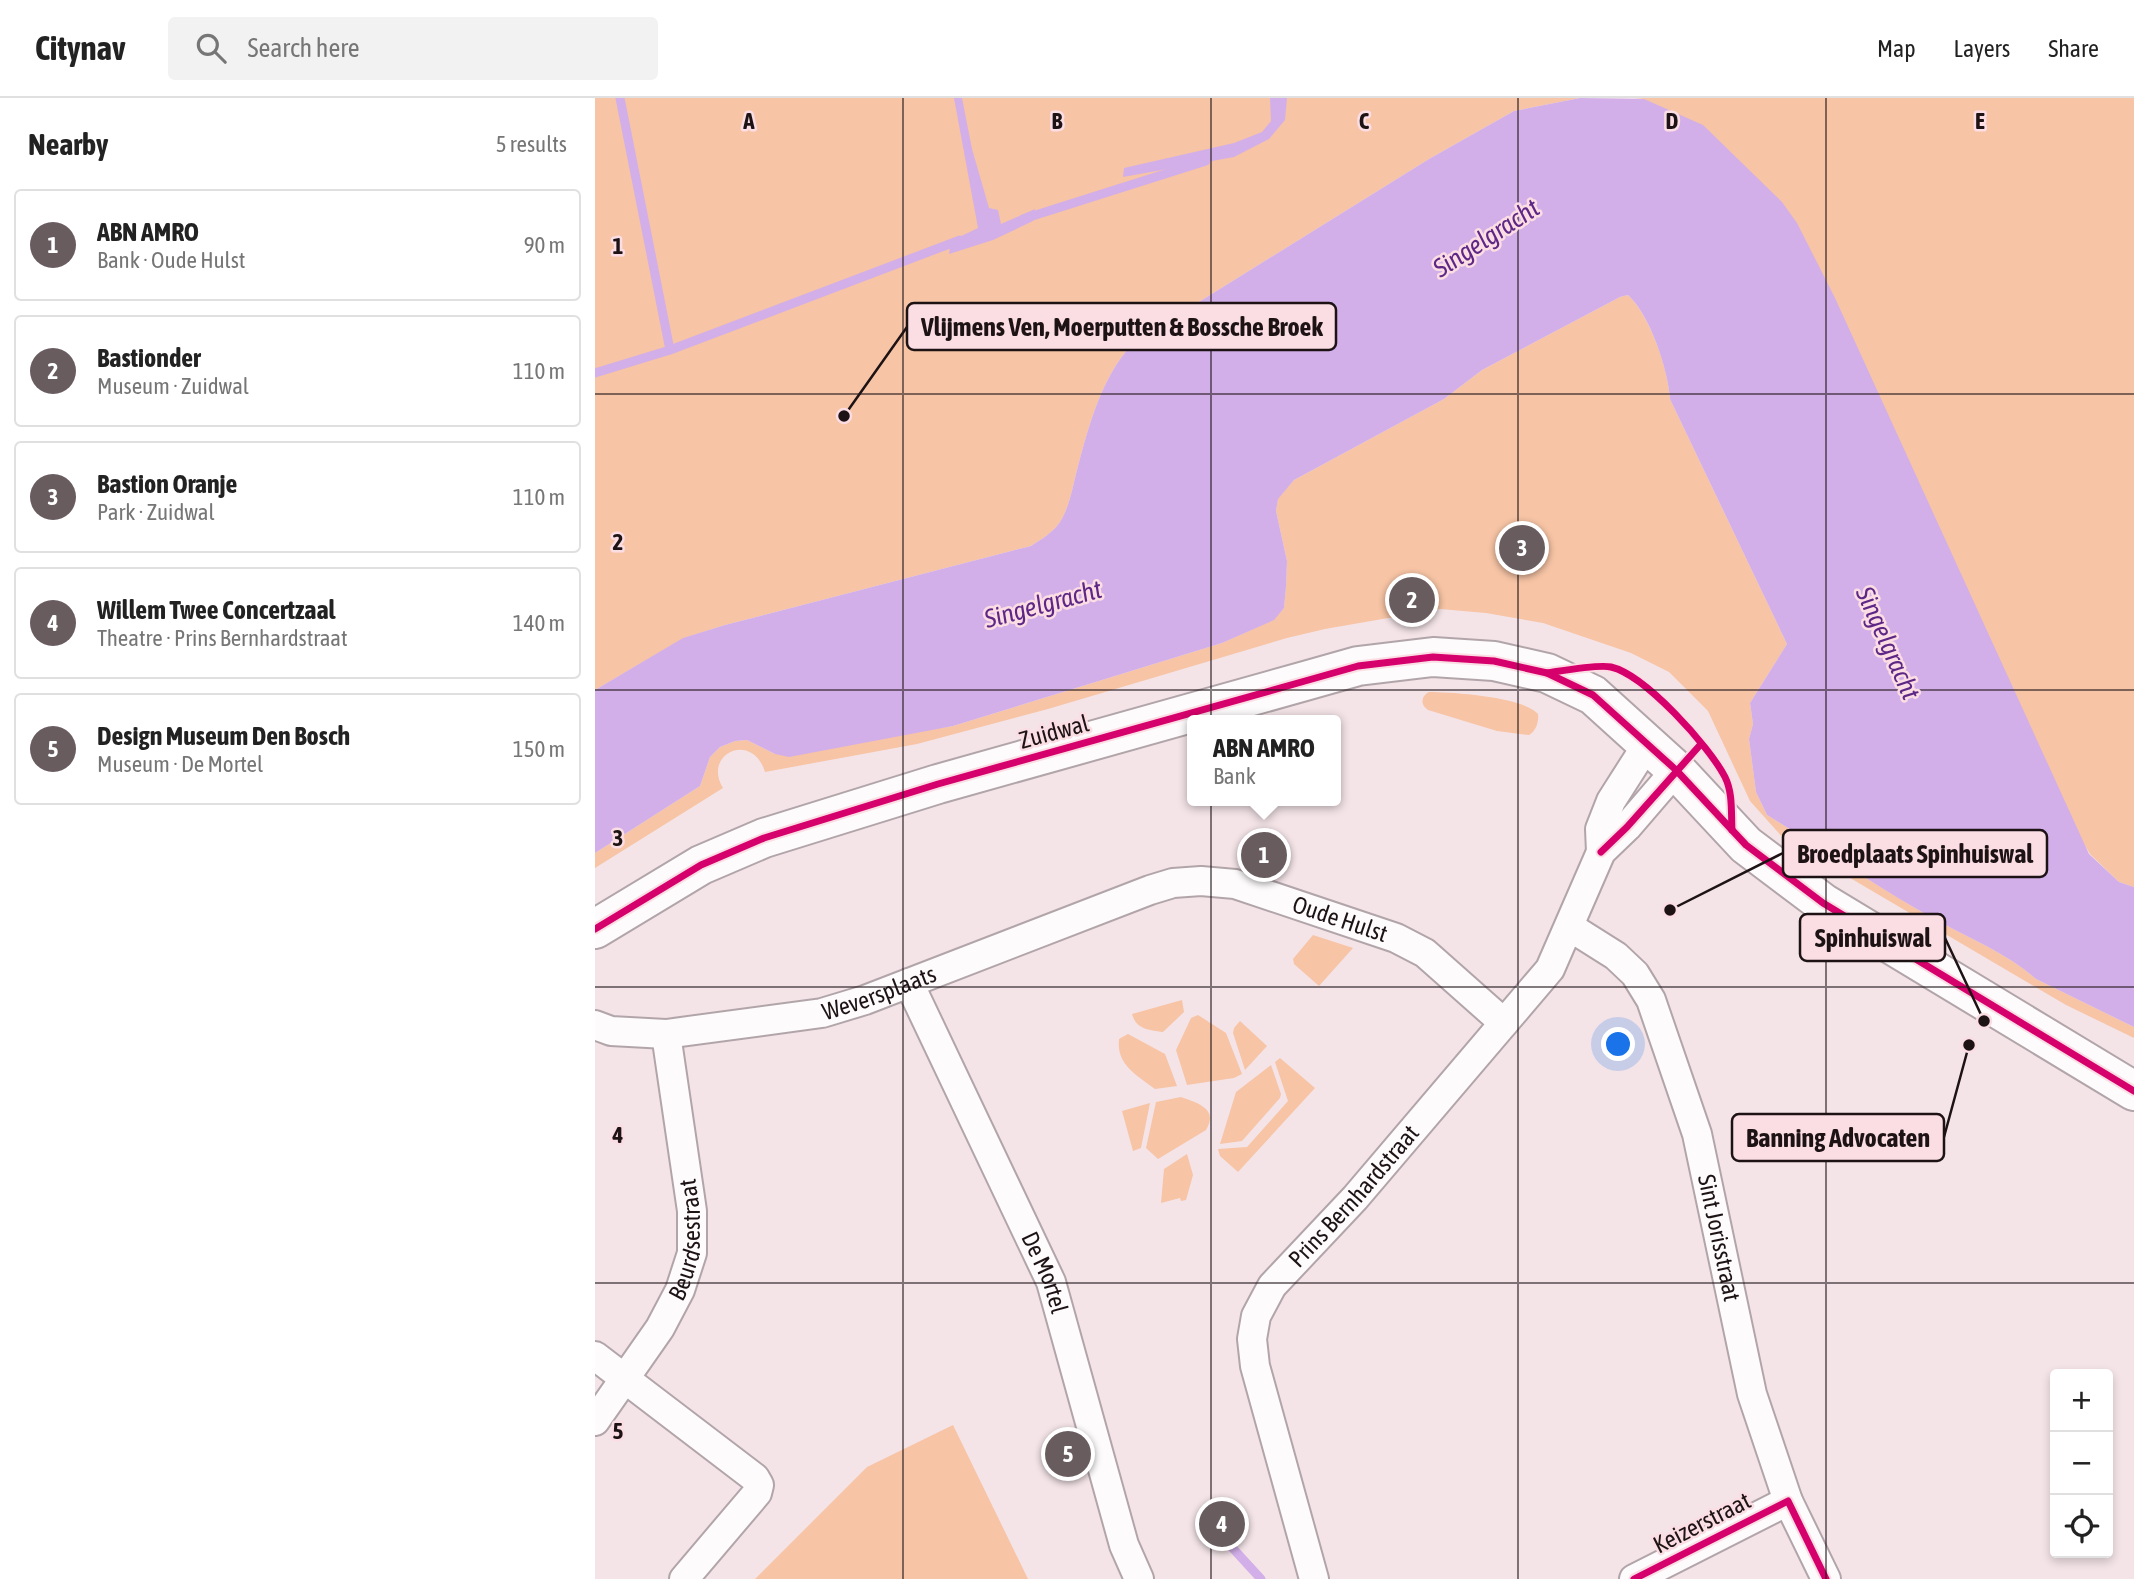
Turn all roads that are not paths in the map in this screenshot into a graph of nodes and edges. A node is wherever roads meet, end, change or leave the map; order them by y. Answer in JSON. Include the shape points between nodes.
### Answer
{"nodes":[{"id":1,"x":1648,"y":743,"type":"junction"},
{"id":2,"x":1676,"y":770,"type":"junction"},
{"id":3,"x":1601,"y":852,"type":"junction"},
{"id":4,"x":1150,"y":890,"type":"joint"},
{"id":5,"x":1570,"y":927,"type":"junction"},
{"id":6,"x":595,"y":929,"type":"edge"},
{"id":7,"x":909,"y":983,"type":"junction"},
{"id":8,"x":1504,"y":1023,"type":"junction"},
{"id":9,"x":595,"y":1025,"type":"edge"},
{"id":10,"x":666,"y":1034,"type":"junction"},
{"id":11,"x":2134,"y":1091,"type":"edge"},
{"id":12,"x":595,"y":1356,"type":"edge"},
{"id":13,"x":625,"y":1377,"type":"junction"},
{"id":14,"x":595,"y":1421,"type":"edge"},
{"id":15,"x":1788,"y":1501,"type":"junction"},
{"id":16,"x":684,"y":1579,"type":"edge"},
{"id":17,"x":1139,"y":1579,"type":"edge"},
{"id":18,"x":1314,"y":1579,"type":"edge"},
{"id":19,"x":1634,"y":1579,"type":"edge"},
{"id":20,"x":1826,"y":1579,"type":"edge"}],
"edges":[{"from":1,"to":2,"type":"main road","name":"Zuidwal"},
{"from":1,"to":3,"type":"street","name":"Prins Bernhardstraat","via":[[1611,801],[1601,829]]},
{"from":1,"to":6,"type":"main road","name":"Zuidwal","via":[[1593,695],[1546,673],[1495,661],[1433,657],[1358,666],[764,838],[701,865]]},
{"from":2,"to":3,"type":"street","name":"Prins Bernhardstraat"},
{"from":2,"to":11,"type":"main road","name":"Zuidwal","via":[[1746,845],[1823,903]]},
{"from":3,"to":5,"type":"street","name":"Prins Bernhardstraat"},
{"from":4,"to":7,"type":"street","name":"Weversplaats"},
{"from":4,"to":8,"type":"street","name":"Oude Hulst","via":[[1201,881],[1235,884],[1396,938],[1426,953]]},
{"from":5,"to":8,"type":"street","name":"Prins Bernhardstraat","via":[[1550,969]]},
{"from":5,"to":15,"type":"street","name":"Sint Jorisstraat","via":[[1616,956],[1635,974],[1651,1000],[1697,1134],[1752,1394]]},
{"from":7,"to":10,"type":"street","name":"Weversplaats","via":[[822,1013]]},
{"from":7,"to":17,"type":"street","name":"De Mortel","via":[[1051,1282],[1124,1545]]},
{"from":8,"to":18,"type":"street","name":"Prins Bernhardstraat","via":[[1355,1198],[1272,1286],[1256,1316],[1252,1339],[1255,1366]]},
{"from":9,"to":10,"type":"street","name":"Weversplaats","via":[[611,1031]]},
{"from":10,"to":13,"type":"street","name":"Beurdsestraat","via":[[692,1210],[692,1253],[660,1328]]},
{"from":12,"to":13,"type":"street"},
{"from":13,"to":14,"type":"street","name":"Beurdsestraat"},
{"from":13,"to":16,"type":"street","via":[[759,1485],[758,1493]]},
{"from":15,"to":19,"type":"street","name":"Keizerstraat"},
{"from":15,"to":20,"type":"street","name":"Sint Jorisstraat"}]}
